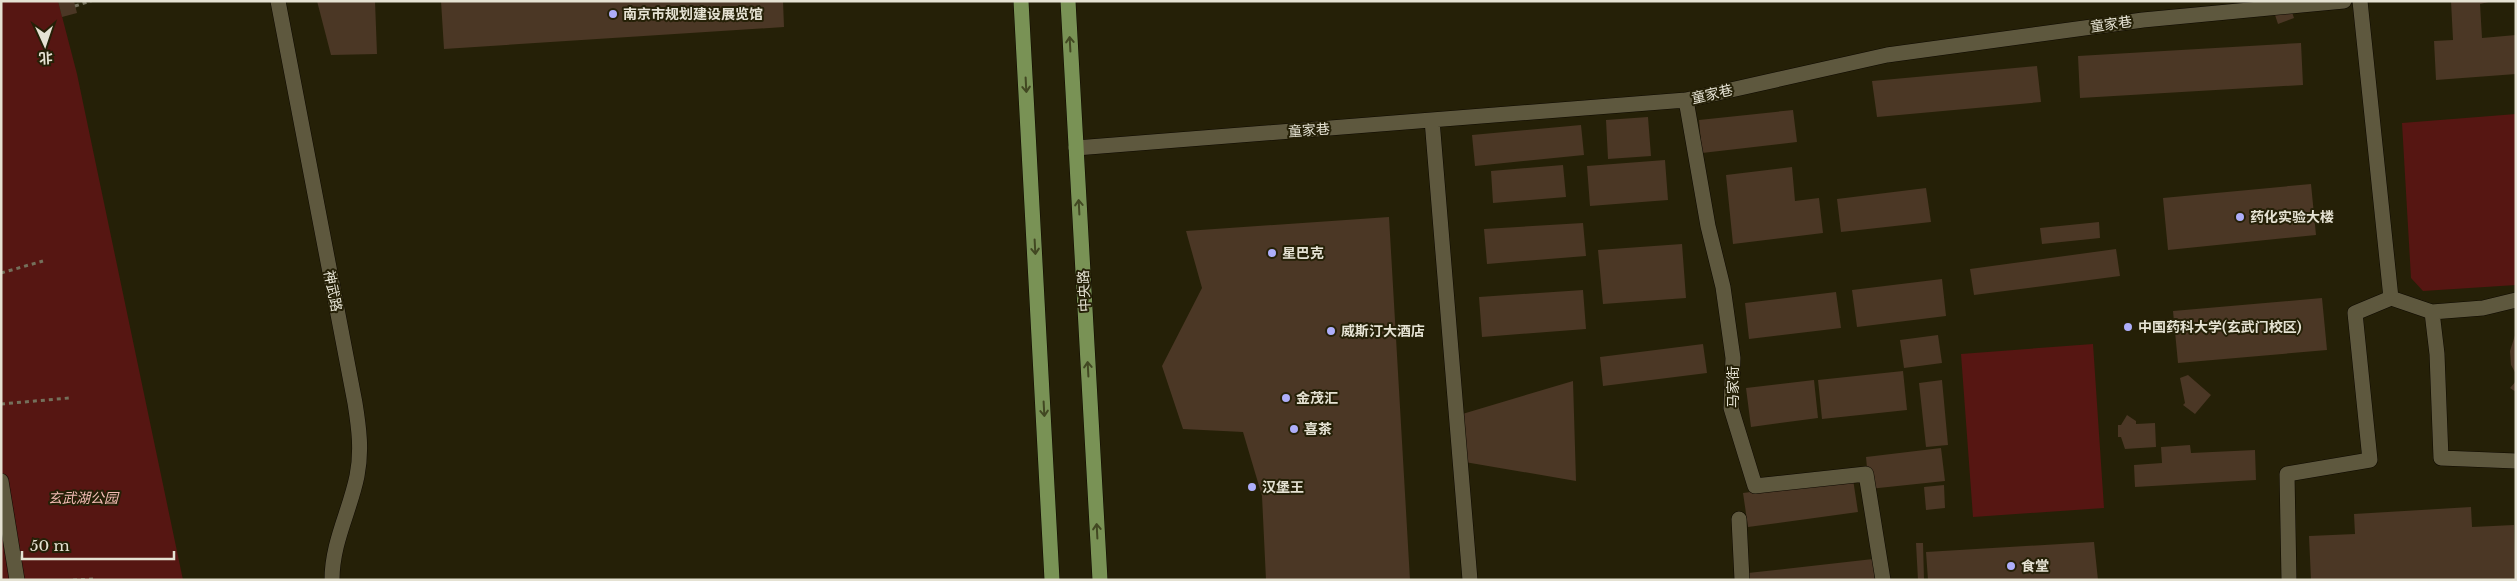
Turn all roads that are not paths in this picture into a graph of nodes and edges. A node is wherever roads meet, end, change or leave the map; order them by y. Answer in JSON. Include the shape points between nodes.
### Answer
{"nodes":[{"id":1,"x":278,"y":1,"type":"edge"},
{"id":2,"x":1021,"y":1,"type":"edge"},
{"id":3,"x":1068,"y":1,"type":"edge"},
{"id":4,"x":2344,"y":1,"type":"edge"},
{"id":5,"x":2360,"y":1,"type":"edge"},
{"id":6,"x":1686,"y":100,"type":"junction"},
{"id":7,"x":1432,"y":120,"type":"junction"},
{"id":8,"x":1076,"y":148,"type":"junction"},
{"id":9,"x":2391,"y":298,"type":"junction"},
{"id":10,"x":2516,"y":300,"type":"edge"},
{"id":11,"x":2432,"y":312,"type":"junction"},
{"id":12,"x":2516,"y":461,"type":"edge"},
{"id":13,"x":1,"y":481,"type":"edge"},
{"id":14,"x":1739,"y":519,"type":"dead end"},
{"id":15,"x":17,"y":580,"type":"edge"},
{"id":16,"x":332,"y":580,"type":"edge"},
{"id":17,"x":1052,"y":580,"type":"edge"},
{"id":18,"x":1100,"y":580,"type":"edge"},
{"id":19,"x":1470,"y":580,"type":"edge"},
{"id":20,"x":1742,"y":580,"type":"edge"},
{"id":21,"x":1884,"y":580,"type":"edge"},
{"id":22,"x":2289,"y":580,"type":"edge"}],
"edges":[{"from":1,"to":16,"type":"street","name":"神武路","via":[[356,403],[360,440],[357,478],[338,535]]},
{"from":2,"to":17,"type":"main road","one_way":true},
{"from":8,"to":3,"type":"main road","name":"中央路","one_way":true},
{"from":4,"to":6,"type":"street","name":"童家巷","via":[[2144,20],[1887,55]]},
{"from":5,"to":9,"type":"street"},
{"from":6,"to":7,"type":"street","name":"童家巷"},
{"from":6,"to":21,"type":"street","name":"马家街","via":[[1708,226],[1723,287],[1733,358],[1731,408],[1755,486],[1866,474]]},
{"from":7,"to":8,"type":"street","name":"童家巷"},
{"from":7,"to":19,"type":"street"},
{"from":18,"to":8,"type":"main road","name":"中央路","one_way":true},
{"from":9,"to":11,"type":"street"},
{"from":9,"to":22,"type":"street","via":[[2355,313],[2370,460],[2287,474]]},
{"from":10,"to":11,"type":"street","via":[[2482,308]]},
{"from":11,"to":12,"type":"street","via":[[2441,458]]},
{"from":13,"to":15,"type":"street"},
{"from":14,"to":20,"type":"street"}]}
